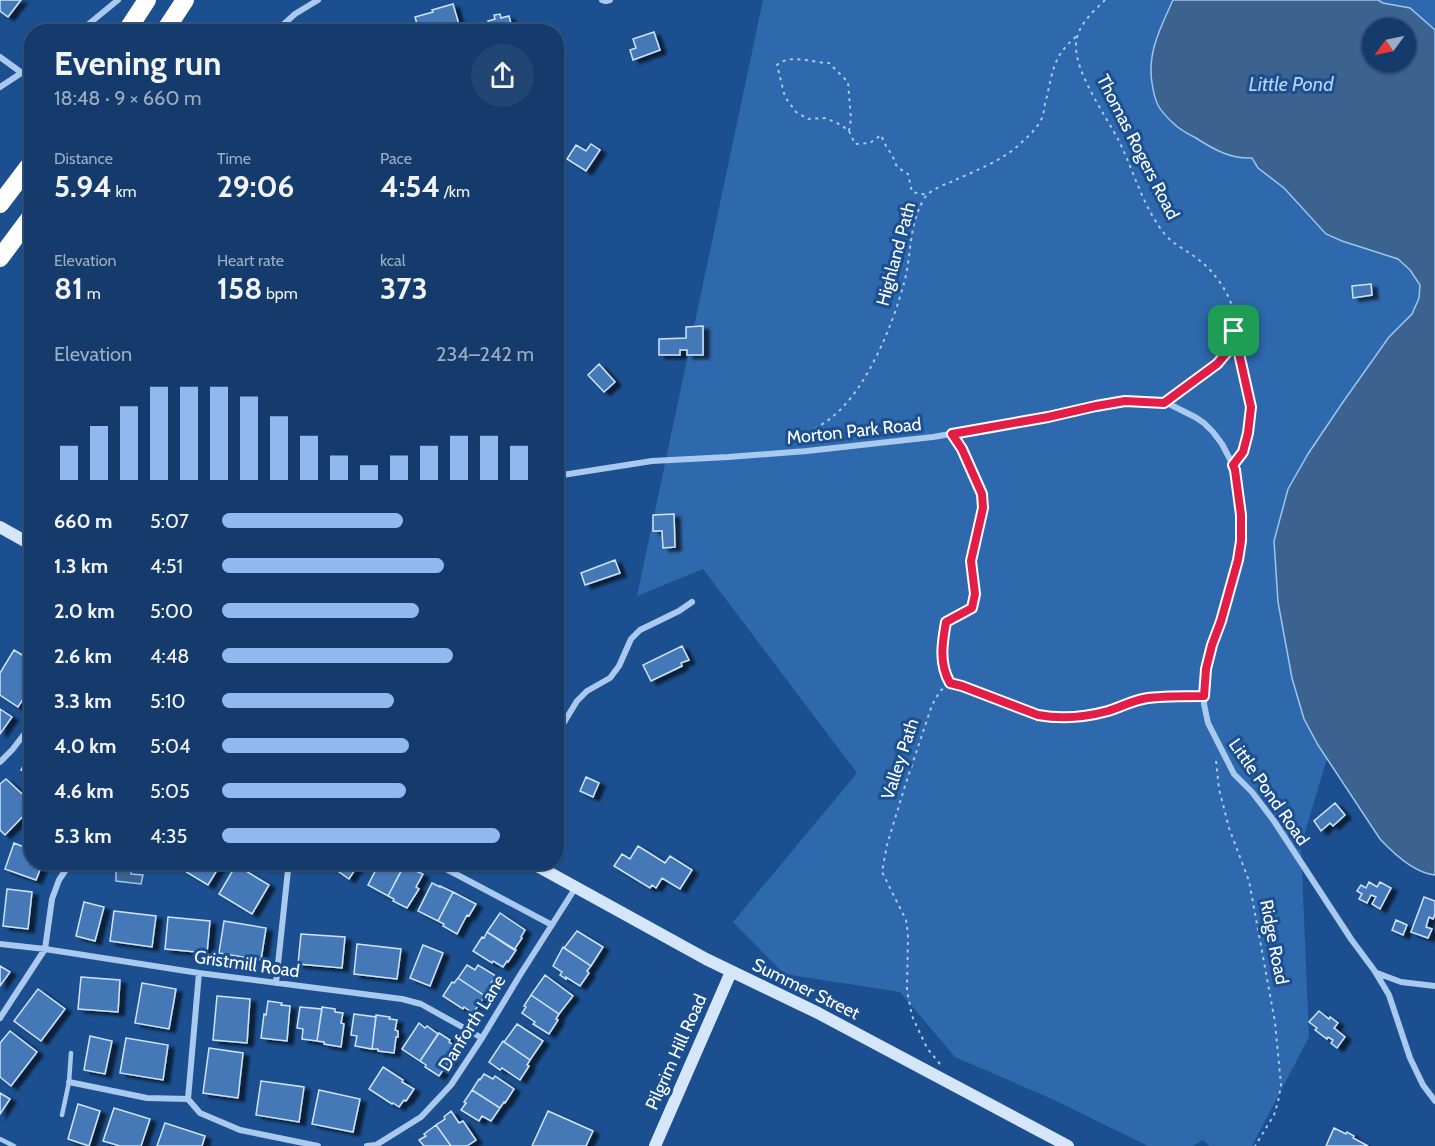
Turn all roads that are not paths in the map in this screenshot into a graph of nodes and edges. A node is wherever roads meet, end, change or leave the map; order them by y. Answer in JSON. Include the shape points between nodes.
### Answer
{"nodes":[{"id":1,"x":118,"y":0,"type":"edge"},
{"id":2,"x":147,"y":0,"type":"edge"},
{"id":3,"x":185,"y":0,"type":"edge"},
{"id":4,"x":318,"y":0,"type":"edge"},
{"id":5,"x":602,"y":0,"type":"edge"},
{"id":6,"x":610,"y":0,"type":"edge"},
{"id":7,"x":88,"y":24,"type":"edge"},
{"id":8,"x":131,"y":24,"type":"edge"},
{"id":9,"x":169,"y":24,"type":"edge"},
{"id":10,"x":284,"y":24,"type":"edge"},
{"id":11,"x":0,"y":57,"type":"edge"},
{"id":12,"x":22,"y":73,"type":"joint"},
{"id":13,"x":0,"y":87,"type":"edge"},
{"id":14,"x":24,"y":172,"type":"edge"},
{"id":15,"x":0,"y":204,"type":"edge"},
{"id":16,"x":24,"y":226,"type":"edge"},
{"id":17,"x":0,"y":258,"type":"edge"},
{"id":18,"x":1164,"y":403,"type":"junction"},
{"id":19,"x":1233,"y":465,"type":"junction"},
{"id":20,"x":564,"y":475,"type":"edge"},
{"id":21,"x":0,"y":527,"type":"edge"},
{"id":22,"x":24,"y":540,"type":"edge"},
{"id":23,"x":692,"y":602,"type":"dead end"},
{"id":24,"x":564,"y":725,"type":"edge"},
{"id":25,"x":24,"y":734,"type":"edge"},
{"id":26,"x":0,"y":762,"type":"edge"},
{"id":27,"x":66,"y":870,"type":"edge"},
{"id":28,"x":288,"y":870,"type":"edge"},
{"id":29,"x":448,"y":870,"type":"edge"},
{"id":30,"x":545,"y":870,"type":"edge"},
{"id":31,"x":576,"y":887,"type":"junction"},
{"id":32,"x":552,"y":926,"type":"junction"},
{"id":33,"x":0,"y":944,"type":"edge"},
{"id":34,"x":45,"y":949,"type":"junction"},
{"id":35,"x":731,"y":972,"type":"junction"},
{"id":36,"x":199,"y":973,"type":"junction"},
{"id":37,"x":1376,"y":973,"type":"junction"},
{"id":38,"x":276,"y":983,"type":"junction"},
{"id":39,"x":1435,"y":986,"type":"edge"},
{"id":40,"x":0,"y":1018,"type":"edge"},
{"id":41,"x":482,"y":1038,"type":"junction"},
{"id":42,"x":70,"y":1053,"type":"dead end"},
{"id":43,"x":69,"y":1082,"type":"junction"},
{"id":44,"x":188,"y":1099,"type":"junction"},
{"id":45,"x":1435,"y":1101,"type":"edge"},
{"id":46,"x":62,"y":1115,"type":"dead end"},
{"id":47,"x":0,"y":1139,"type":"edge"},
{"id":48,"x":14,"y":1146,"type":"edge"},
{"id":49,"x":318,"y":1146,"type":"edge"},
{"id":50,"x":367,"y":1146,"type":"edge"},
{"id":51,"x":655,"y":1146,"type":"edge"},
{"id":52,"x":1068,"y":1146,"type":"edge"}],
"edges":[{"from":1,"to":7,"type":"street"},
{"from":2,"to":8,"type":"highway"},
{"from":3,"to":9,"type":"highway"},
{"from":4,"to":10,"type":"street"},
{"from":5,"to":6,"type":"street"},
{"from":11,"to":12,"type":"street"},
{"from":12,"to":13,"type":"street"},
{"from":14,"to":15,"type":"highway"},
{"from":16,"to":17,"type":"highway"},
{"from":18,"to":19,"type":"street","name":"Morton Park Road","via":[[1204,423]]},
{"from":18,"to":19,"type":"street","via":[[1217,364],[1228,351],[1234,331],[1251,407],[1243,452]]},
{"from":18,"to":20,"type":"street","name":"Morton Park Road","via":[[1125,401],[952,434],[807,452],[652,461]]},
{"from":19,"to":37,"type":"street","name":"Little Pond Road","via":[[1241,541],[1206,669],[1204,704],[1208,723],[1234,774],[1274,821]]},
{"from":21,"to":22,"type":"main road"},
{"from":23,"to":24,"type":"street","via":[[640,630],[610,678],[577,701]]},
{"from":25,"to":26,"type":"street"},
{"from":27,"to":34,"type":"street","via":[[52,899]]},
{"from":28,"to":38,"type":"street"},
{"from":29,"to":32,"type":"street"},
{"from":30,"to":31,"type":"main road","name":"Summer Street"},
{"from":31,"to":32,"type":"street","name":"Danforth Lane"},
{"from":31,"to":35,"type":"main road","name":"Summer Street"},
{"from":32,"to":41,"type":"street","name":"Danforth Lane"},
{"from":33,"to":34,"type":"street","name":"Gristmill Road"},
{"from":34,"to":36,"type":"street","name":"Gristmill Road"},
{"from":34,"to":40,"type":"street"},
{"from":35,"to":51,"type":"main road","name":"Pilgrim Hill Road"},
{"from":35,"to":52,"type":"main road","name":"Summer Street","via":[[818,1013]]},
{"from":36,"to":38,"type":"street","name":"Gristmill Road"},
{"from":36,"to":44,"type":"street"},
{"from":37,"to":39,"type":"street","via":[[1401,982]]},
{"from":37,"to":45,"type":"street","name":"Little Pond Road","via":[[1389,995],[1410,1058]]},
{"from":38,"to":41,"type":"street","name":"Gristmill Road","via":[[421,1004]]},
{"from":41,"to":50,"type":"street","name":"Danforth Lane","via":[[451,1084],[421,1117],[376,1145]]},
{"from":42,"to":43,"type":"lane"},
{"from":43,"to":44,"type":"street","via":[[147,1098]]},
{"from":43,"to":46,"type":"lane"},
{"from":44,"to":49,"type":"street","via":[[200,1113],[240,1130]]},
{"from":47,"to":48,"type":"lane"}]}
